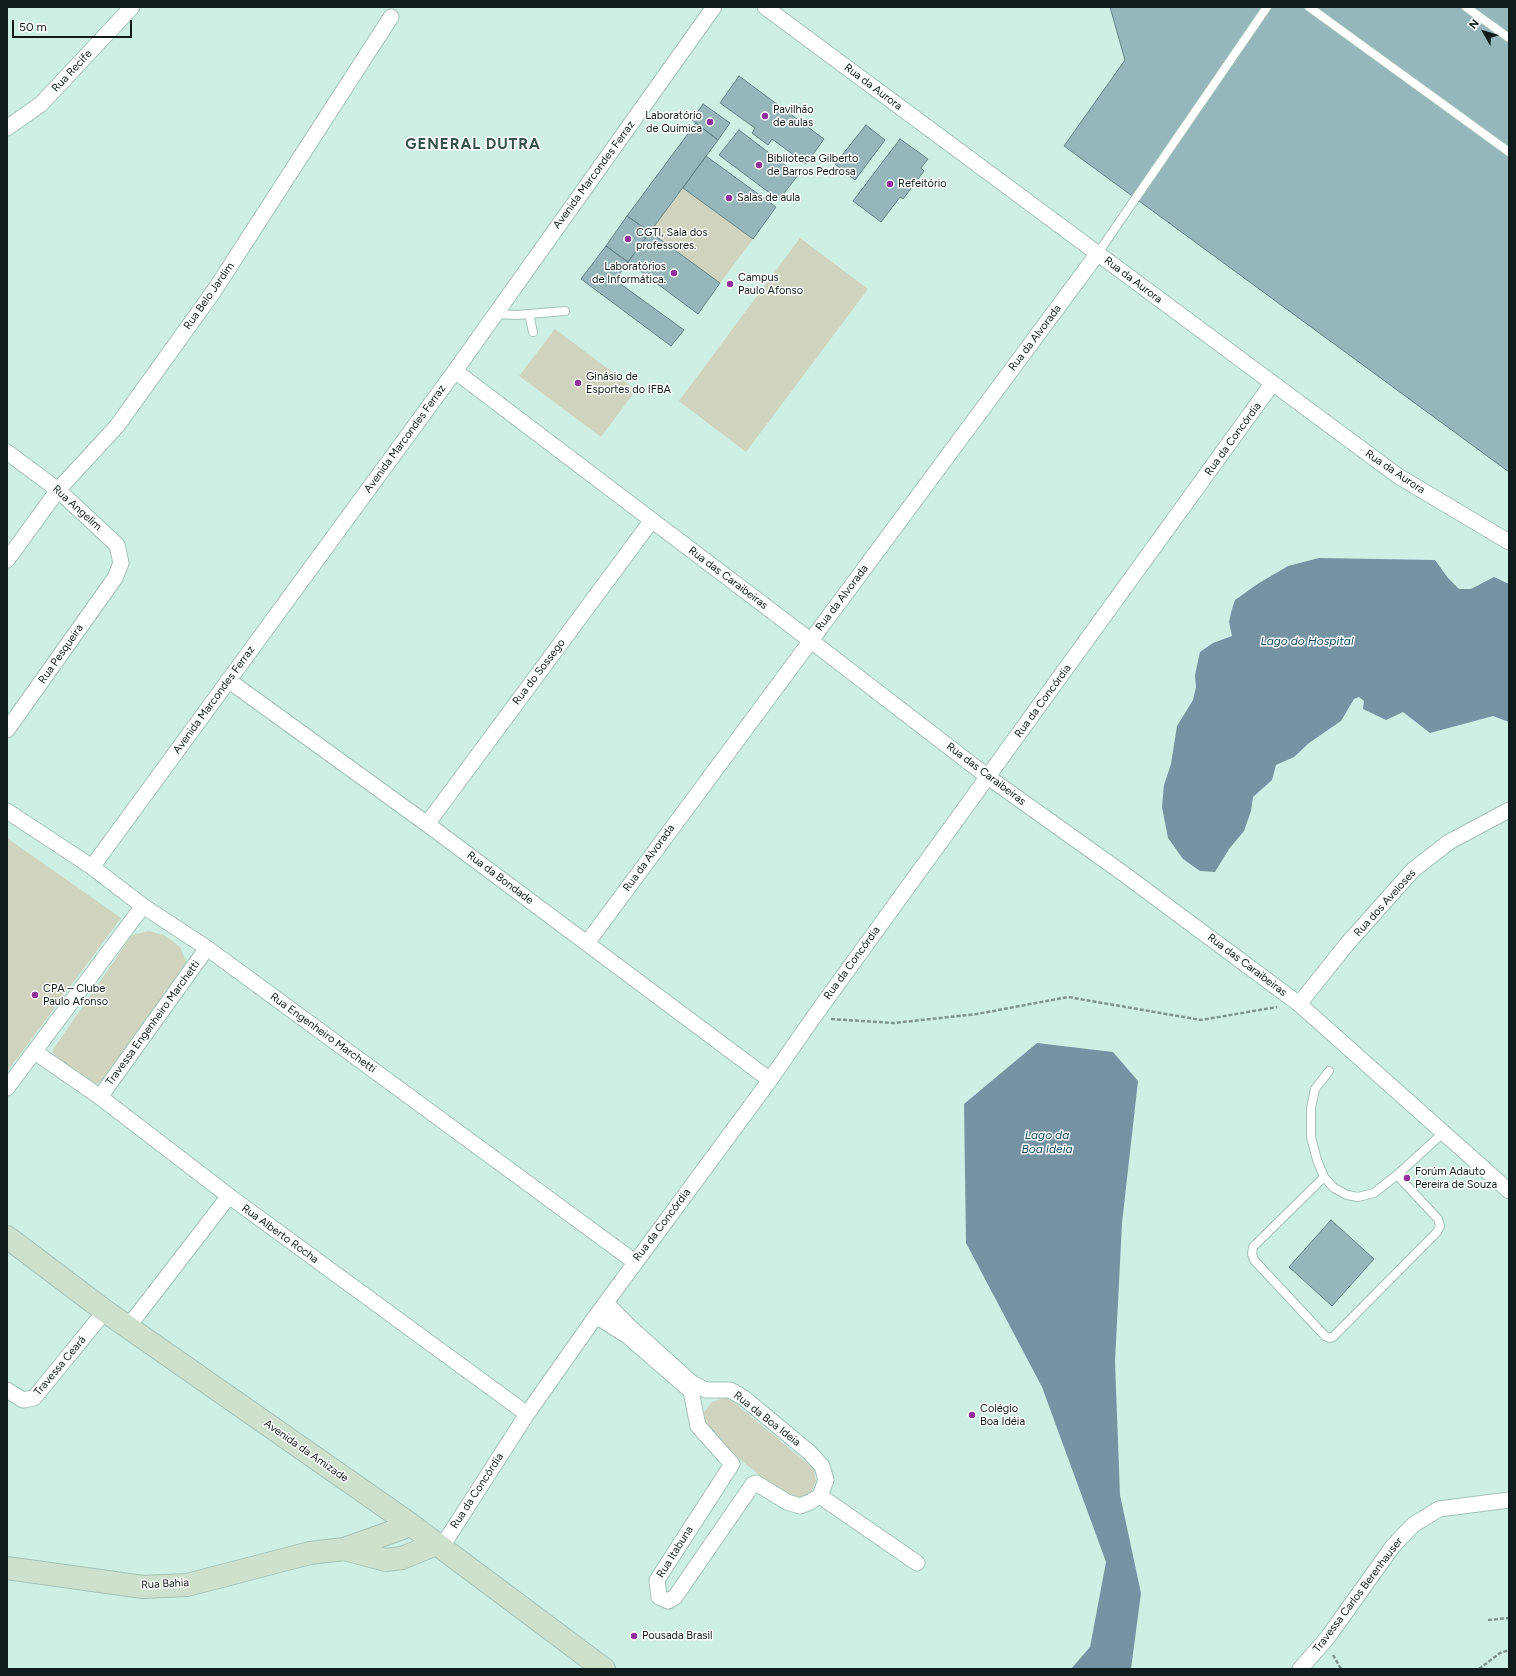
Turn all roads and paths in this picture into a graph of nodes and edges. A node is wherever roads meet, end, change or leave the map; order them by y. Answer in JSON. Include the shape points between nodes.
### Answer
{"nodes":[{"id":1,"x":132,"y":7,"type":"edge"},
{"id":2,"x":714,"y":7,"type":"edge"},
{"id":3,"x":765,"y":7,"type":"edge"},
{"id":4,"x":1268,"y":7,"type":"edge"},
{"id":5,"x":1309,"y":7,"type":"edge"},
{"id":6,"x":1466,"y":7,"type":"edge"},
{"id":7,"x":391,"y":17,"type":"dead end"},
{"id":8,"x":1509,"y":38,"type":"edge"},
{"id":9,"x":7,"y":128,"type":"edge"},
{"id":10,"x":1509,"y":152,"type":"edge"},
{"id":11,"x":1098,"y":253,"type":"junction"},
{"id":12,"x":565,"y":311,"type":"dead end"},
{"id":13,"x":495,"y":314,"type":"junction"},
{"id":14,"x":529,"y":314,"type":"junction"},
{"id":15,"x":533,"y":332,"type":"dead end"},
{"id":16,"x":455,"y":371,"type":"junction"},
{"id":17,"x":1272,"y":384,"type":"junction"},
{"id":18,"x":7,"y":452,"type":"edge"},
{"id":19,"x":58,"y":490,"type":"junction"},
{"id":20,"x":652,"y":520,"type":"junction"},
{"id":21,"x":1493,"y":532,"type":"junction"},
{"id":22,"x":1509,"y":534,"type":"edge"},
{"id":23,"x":1509,"y":542,"type":"edge"},
{"id":24,"x":7,"y":560,"type":"edge"},
{"id":25,"x":115,"y":578,"type":"joint"},
{"id":26,"x":810,"y":640,"type":"junction"},
{"id":27,"x":228,"y":680,"type":"junction"},
{"id":28,"x":7,"y":730,"type":"edge"},
{"id":29,"x":988,"y":777,"type":"junction"},
{"id":30,"x":1509,"y":810,"type":"edge"},
{"id":31,"x":7,"y":811,"type":"edge"},
{"id":32,"x":427,"y":824,"type":"junction"},
{"id":33,"x":92,"y":867,"type":"junction"},
{"id":34,"x":143,"y":906,"type":"junction"},
{"id":35,"x":586,"y":943,"type":"junction"},
{"id":36,"x":207,"y":948,"type":"junction"},
{"id":37,"x":1299,"y":1004,"type":"junction"},
{"id":38,"x":813,"y":1018,"type":"junction"},
{"id":39,"x":35,"y":1052,"type":"junction"},
{"id":40,"x":1329,"y":1071,"type":"dead end"},
{"id":41,"x":770,"y":1080,"type":"junction"},
{"id":42,"x":7,"y":1088,"type":"edge"},
{"id":43,"x":100,"y":1097,"type":"junction"},
{"id":44,"x":1444,"y":1132,"type":"junction"},
{"id":45,"x":1397,"y":1175,"type":"junction"},
{"id":46,"x":1324,"y":1177,"type":"junction"},
{"id":47,"x":1508,"y":1190,"type":"edge"},
{"id":48,"x":229,"y":1196,"type":"junction"},
{"id":49,"x":7,"y":1237,"type":"edge"},
{"id":50,"x":635,"y":1262,"type":"junction"},
{"id":51,"x":606,"y":1303,"type":"junction"},
{"id":52,"x":106,"y":1311,"type":"junction"},
{"id":53,"x":596,"y":1316,"type":"junction"},
{"id":54,"x":128,"y":1327,"type":"junction"},
{"id":55,"x":7,"y":1390,"type":"edge"},
{"id":56,"x":527,"y":1414,"type":"junction"},
{"id":57,"x":820,"y":1496,"type":"junction"},
{"id":58,"x":1509,"y":1500,"type":"edge"},
{"id":59,"x":410,"y":1524,"type":"junction"},
{"id":60,"x":438,"y":1546,"type":"junction"},
{"id":61,"x":344,"y":1549,"type":"junction"},
{"id":62,"x":917,"y":1563,"type":"dead end"},
{"id":63,"x":7,"y":1568,"type":"edge"},
{"id":64,"x":1509,"y":1618,"type":"edge"},
{"id":65,"x":1488,"y":1620,"type":"dead end"},
{"id":66,"x":1509,"y":1650,"type":"edge"},
{"id":67,"x":604,"y":1669,"type":"edge"},
{"id":68,"x":1300,"y":1669,"type":"edge"},
{"id":69,"x":1479,"y":1669,"type":"edge"}],
"edges":[{"from":1,"to":9,"type":"street","name":"Rua Recife","via":[[41,104]]},
{"from":2,"to":13,"type":"street","name":"Avenida Marcondes Ferraz"},
{"from":3,"to":11,"type":"street","name":"Rua da Aurora"},
{"from":4,"to":11,"type":"lane"},
{"from":5,"to":10,"type":"lane"},
{"from":6,"to":8,"type":"lane"},
{"from":7,"to":19,"type":"street","name":"Rua Belo Jardim","via":[[214,291],[117,426]]},
{"from":11,"to":17,"type":"street","name":"Rua da Aurora"},
{"from":11,"to":26,"type":"street","name":"Rua da Alvorada"},
{"from":12,"to":14,"type":"lane"},
{"from":13,"to":14,"type":"lane"},
{"from":13,"to":16,"type":"street","name":"Avenida Marcondes Ferraz"},
{"from":14,"to":15,"type":"lane"},
{"from":16,"to":20,"type":"street","name":"Rua das Caraibeiras"},
{"from":16,"to":27,"type":"street","name":"Avenida Marcondes Ferraz"},
{"from":17,"to":21,"type":"street","name":"Rua da Aurora","via":[[1398,476]]},
{"from":17,"to":29,"type":"street","name":"Rua da Concórdia"},
{"from":18,"to":19,"type":"street","name":"Rua Angelim"},
{"from":19,"to":24,"type":"street","name":"Rua Belo Jardim"},
{"from":19,"to":25,"type":"street","name":"Rua Angelim","via":[[117,545],[122,563]]},
{"from":20,"to":26,"type":"street","name":"Rua das Caraibeiras"},
{"from":20,"to":32,"type":"street","name":"Rua do Sossego"},
{"from":21,"to":22,"type":"street"},
{"from":21,"to":23,"type":"street","name":"Rua da Aurora"},
{"from":25,"to":28,"type":"street","name":"Rua Pesqueira"},
{"from":26,"to":29,"type":"street","name":"Rua das Caraibeiras"},
{"from":26,"to":35,"type":"street","name":"Rua da Alvorada"},
{"from":27,"to":32,"type":"street","name":"Rua da Bondade"},
{"from":27,"to":33,"type":"street","name":"Avenida Marcondes Ferraz"},
{"from":29,"to":37,"type":"street","name":"Rua das Caraibeiras"},
{"from":29,"to":38,"type":"street","name":"Rua da Concórdia"},
{"from":30,"to":37,"type":"street","name":"Rua dos Aveloses","via":[[1449,842],[1413,870],[1347,944]]},
{"from":31,"to":33,"type":"street","name":"Rua Engenheiro Marchetti"},
{"from":32,"to":35,"type":"street","name":"Rua da Bondade"},
{"from":33,"to":34,"type":"street","name":"Rua Engenheiro Marchetti"},
{"from":34,"to":36,"type":"street","name":"Rua Engenheiro Marchetti"},
{"from":34,"to":39,"type":"street"},
{"from":35,"to":41,"type":"street","name":"Rua da Bondade"},
{"from":36,"to":43,"type":"street","name":"Travessa Engenheiro Marchetti"},
{"from":36,"to":50,"type":"street","name":"Rua Engenheiro Marchetti"},
{"from":37,"to":38,"type":"path","via":[[1201,1020],[1068,997],[977,1014],[894,1023]]},
{"from":37,"to":44,"type":"street","name":"Rua das Caraibeiras"},
{"from":38,"to":41,"type":"street","name":"Rua da Concórdia"},
{"from":39,"to":42,"type":"street"},
{"from":39,"to":43,"type":"street","name":"Rua Alberto Rocha"},
{"from":40,"to":46,"type":"lane","via":[[1315,1089],[1311,1108],[1311,1137]]},
{"from":41,"to":50,"type":"street","name":"Rua da Concórdia"},
{"from":43,"to":48,"type":"street","name":"Rua Alberto Rocha"},
{"from":44,"to":45,"type":"lane"},
{"from":44,"to":47,"type":"street","name":"Rua das Caraibeiras"},
{"from":45,"to":46,"type":"lane","via":[[1374,1193],[1358,1197],[1334,1188]]},
{"from":45,"to":46,"type":"lane","via":[[1438,1219],[1440,1226],[1437,1232],[1330,1338],[1325,1336],[1259,1266],[1252,1254],[1253,1247]]},
{"from":48,"to":54,"type":"street"},
{"from":48,"to":56,"type":"street","name":"Rua Alberto Rocha"},
{"from":49,"to":52,"type":"street","name":"Avenida da Amizade"},
{"from":50,"to":51,"type":"street","name":"Rua da Concórdia"},
{"from":51,"to":53,"type":"street","name":"Rua da Concórdia"},
{"from":51,"to":57,"type":"street","name":"Rua da Boa Ideia","via":[[692,1383],[706,1390],[730,1390],[744,1398],[809,1452],[822,1466],[826,1480]]},
{"from":52,"to":54,"type":"street","name":"Avenida da Amizade"},
{"from":52,"to":55,"type":"street","name":"Travessa Ceará","via":[[34,1398],[24,1400]]},
{"from":53,"to":56,"type":"street","name":"Rua da Concórdia"},
{"from":53,"to":57,"type":"street","name":"Rua Itabuna","via":[[629,1336],[691,1391],[698,1426],[732,1464],[657,1580],[659,1597],[668,1601],[675,1597],[753,1484],[756,1483],[787,1502],[800,1506]]},
{"from":54,"to":59,"type":"street","name":"Avenida da Amizade"},
{"from":56,"to":60,"type":"street","name":"Rua da Concórdia"},
{"from":57,"to":62,"type":"street"},
{"from":58,"to":68,"type":"street","name":"Travessa Carlos Berenhauser","via":[[1439,1509],[1414,1525],[1393,1546],[1328,1637]]},
{"from":59,"to":60,"type":"street","name":"Avenida da Amizade"},
{"from":59,"to":61,"type":"street","name":"Rua Bahia"},
{"from":60,"to":61,"type":"street","name":"Rua Bahia","via":[[402,1558],[386,1560]]},
{"from":60,"to":67,"type":"street","name":"Avenida da Amizade"},
{"from":61,"to":63,"type":"street","name":"Rua Bahia","via":[[310,1553],[187,1585],[142,1587]]},
{"from":64,"to":65,"type":"path"},
{"from":66,"to":69,"type":"path","via":[[1500,1653]]}]}
